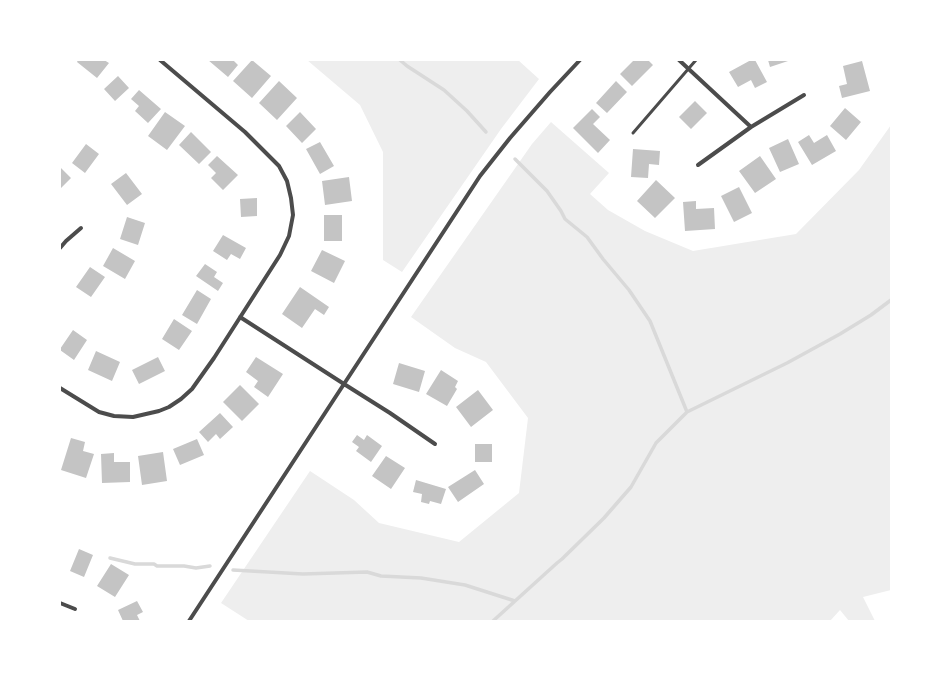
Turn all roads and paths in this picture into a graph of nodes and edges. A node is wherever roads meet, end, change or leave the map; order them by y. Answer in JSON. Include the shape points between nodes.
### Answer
{"nodes":[{"id":1,"x":160,"y":60,"type":"edge"},
{"id":2,"x":580,"y":60,"type":"edge"},
{"id":3,"x":679,"y":60,"type":"edge"},
{"id":4,"x":696,"y":60,"type":"edge"},
{"id":5,"x":688,"y":68,"type":"junction"},
{"id":6,"x":804,"y":95,"type":"dead end"},
{"id":7,"x":751,"y":127,"type":"junction"},
{"id":8,"x":632,"y":133,"type":"dead end"},
{"id":9,"x":698,"y":165,"type":"dead end"},
{"id":10,"x":81,"y":228,"type":"dead end"},
{"id":11,"x":60,"y":248,"type":"edge"},
{"id":12,"x":240,"y":317,"type":"junction"},
{"id":13,"x":344,"y":384,"type":"junction"},
{"id":14,"x":60,"y":388,"type":"edge"},
{"id":15,"x":435,"y":444,"type":"dead end"},
{"id":16,"x":60,"y":603,"type":"edge"},
{"id":17,"x":75,"y":609,"type":"dead end"},
{"id":18,"x":189,"y":621,"type":"edge"}],
"edges":[{"from":1,"to":12,"type":"street","via":[[261,147],[279,166],[287,181],[292,215],[289,236],[280,255]]},
{"from":2,"to":13,"type":"street","via":[[510,138],[480,176]]},
{"from":3,"to":5,"type":"street"},
{"from":4,"to":5,"type":"lane"},
{"from":5,"to":7,"type":"street"},
{"from":5,"to":8,"type":"lane"},
{"from":6,"to":7,"type":"street"},
{"from":7,"to":9,"type":"street"},
{"from":10,"to":11,"type":"street"},
{"from":12,"to":13,"type":"street"},
{"from":12,"to":14,"type":"street","via":[[192,389],[169,407],[159,411],[133,417],[114,416],[99,412]]},
{"from":13,"to":15,"type":"street"},
{"from":13,"to":18,"type":"street"},
{"from":16,"to":17,"type":"street"}]}
